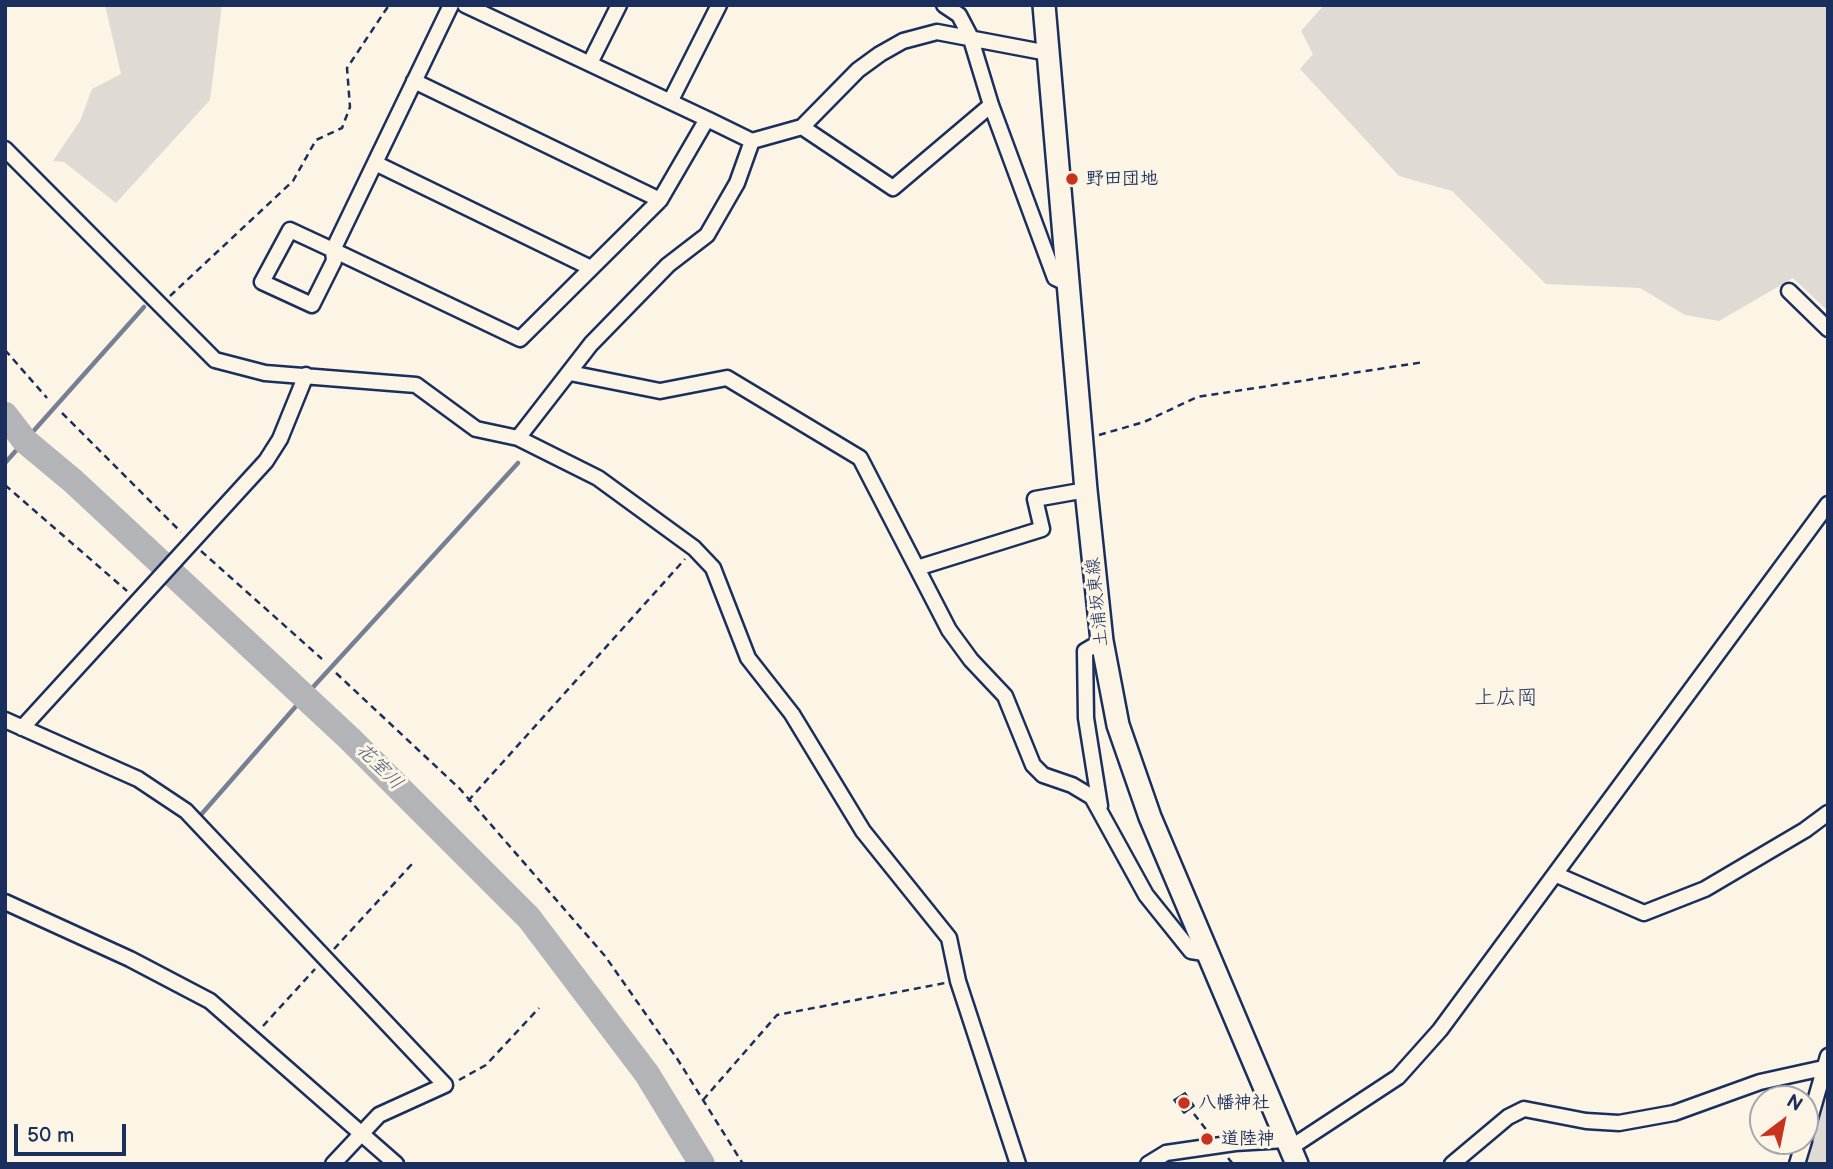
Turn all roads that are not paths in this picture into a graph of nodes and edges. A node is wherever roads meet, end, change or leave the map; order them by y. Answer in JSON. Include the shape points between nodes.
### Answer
{"nodes":[{"id":1,"x":451,"y":5,"type":"edge"},
{"id":2,"x":465,"y":5,"type":"edge"},
{"id":3,"x":619,"y":5,"type":"edge"},
{"id":4,"x":719,"y":5,"type":"edge"},
{"id":5,"x":944,"y":5,"type":"edge"},
{"id":6,"x":1044,"y":5,"type":"edge"},
{"id":7,"x":970,"y":36,"type":"junction"},
{"id":8,"x":1048,"y":53,"type":"junction"},
{"id":9,"x":590,"y":63,"type":"junction"},
{"id":10,"x":414,"y":81,"type":"junction"},
{"id":11,"x":671,"y":100,"type":"junction"},
{"id":12,"x":991,"y":105,"type":"junction"},
{"id":13,"x":707,"y":119,"type":"junction"},
{"id":14,"x":802,"y":127,"type":"junction"},
{"id":15,"x":752,"y":141,"type":"junction"},
{"id":16,"x":5,"y":149,"type":"edge"},
{"id":17,"x":375,"y":163,"type":"junction"},
{"id":18,"x":660,"y":200,"type":"junction"},
{"id":19,"x":333,"y":250,"type":"junction"},
{"id":20,"x":591,"y":268,"type":"junction"},
{"id":21,"x":1070,"y":285,"type":"junction"},
{"id":22,"x":1789,"y":291,"type":"dead end"},
{"id":23,"x":1828,"y":329,"type":"edge"},
{"id":24,"x":570,"y":373,"type":"junction"},
{"id":25,"x":306,"y":375,"type":"junction"},
{"id":26,"x":518,"y":438,"type":"junction"},
{"id":27,"x":1086,"y":490,"type":"junction"},
{"id":28,"x":1828,"y":504,"type":"edge"},
{"id":29,"x":917,"y":568,"type":"junction"},
{"id":30,"x":1102,"y":641,"type":"junction"},
{"id":31,"x":5,"y":720,"type":"edge"},
{"id":32,"x":22,"y":729,"type":"junction"},
{"id":33,"x":1100,"y":806,"type":"junction"},
{"id":34,"x":1828,"y":813,"type":"edge"},
{"id":35,"x":1557,"y":875,"type":"junction"},
{"id":36,"x":5,"y":902,"type":"edge"},
{"id":37,"x":1210,"y":954,"type":"junction"},
{"id":38,"x":1827,"y":1064,"type":"edge"},
{"id":39,"x":1819,"y":1090,"type":"edge"},
{"id":40,"x":360,"y":1133,"type":"junction"},
{"id":41,"x":1291,"y":1151,"type":"edge"},
{"id":42,"x":333,"y":1164,"type":"edge"},
{"id":43,"x":396,"y":1164,"type":"edge"},
{"id":44,"x":1018,"y":1164,"type":"edge"},
{"id":45,"x":1148,"y":1164,"type":"edge"},
{"id":46,"x":1452,"y":1164,"type":"edge"}],
"edges":[{"from":1,"to":10,"type":"street"},
{"from":2,"to":9,"type":"street"},
{"from":3,"to":9,"type":"street"},
{"from":4,"to":11,"type":"street"},
{"from":5,"to":7,"type":"street","via":[[959,15]]},
{"from":6,"to":8,"type":"main road","name":"土浦坂東線"},
{"from":7,"to":8,"type":"street"},
{"from":7,"to":12,"type":"street"},
{"from":7,"to":14,"type":"street","via":[[937,32],[903,41],[858,71]]},
{"from":8,"to":21,"type":"main road","name":"土浦坂東線"},
{"from":9,"to":11,"type":"street"},
{"from":10,"to":17,"type":"street"},
{"from":10,"to":18,"type":"street"},
{"from":11,"to":13,"type":"street"},
{"from":12,"to":14,"type":"street","via":[[892,188]]},
{"from":12,"to":21,"type":"street","via":[[1055,278]]},
{"from":13,"to":15,"type":"street"},
{"from":13,"to":18,"type":"street"},
{"from":14,"to":15,"type":"street"},
{"from":15,"to":24,"type":"street","via":[[737,183],[706,235],[659,275],[591,344]]},
{"from":16,"to":25,"type":"street","via":[[215,360],[265,373]]},
{"from":17,"to":19,"type":"street"},
{"from":17,"to":20,"type":"street"},
{"from":18,"to":20,"type":"street"},
{"from":19,"to":19,"type":"street","via":[[290,230],[262,282],[312,305],[334,261]]},
{"from":19,"to":20,"type":"street","via":[[520,339]]},
{"from":21,"to":27,"type":"main road","name":"土浦坂東線"},
{"from":22,"to":23,"type":"street"},
{"from":24,"to":26,"type":"street"},
{"from":24,"to":29,"type":"street","via":[[660,391],[727,378],[860,458]]},
{"from":25,"to":26,"type":"street","via":[[416,385],[476,429]]},
{"from":25,"to":32,"type":"street","via":[[266,461]]},
{"from":26,"to":44,"type":"street","via":[[598,478],[694,548],[713,568],[748,658],[792,714],[863,831],[949,938],[958,981]]},
{"from":27,"to":29,"type":"street","via":[[1035,499],[1042,529]]},
{"from":27,"to":30,"type":"main road","name":"土浦坂東線"},
{"from":28,"to":35,"type":"street"},
{"from":29,"to":33,"type":"street","via":[[958,645],[1005,696],[1038,770],[1083,790]]},
{"from":30,"to":33,"type":"street","via":[[1085,651],[1087,729]]},
{"from":30,"to":37,"type":"main road","name":"土浦坂東線","via":[[1128,763]]},
{"from":31,"to":32,"type":"street"},
{"from":32,"to":40,"type":"street","via":[[138,779],[186,811],[445,1085],[379,1115]]},
{"from":33,"to":37,"type":"street","via":[[1146,895],[1191,951]]},
{"from":34,"to":35,"type":"street","via":[[1705,890],[1644,912]]},
{"from":35,"to":41,"type":"street","via":[[1440,1030],[1398,1077]]},
{"from":36,"to":40,"type":"street","via":[[210,1001]]},
{"from":37,"to":41,"type":"main road","name":"土浦坂東線"},
{"from":38,"to":39,"type":"street"},
{"from":38,"to":46,"type":"street","via":[[1674,1113],[1619,1123],[1524,1109],[1507,1117]]},
{"from":40,"to":42,"type":"street"},
{"from":40,"to":43,"type":"street"},
{"from":41,"to":45,"type":"street","via":[[1218,1145],[1166,1153]]}]}
